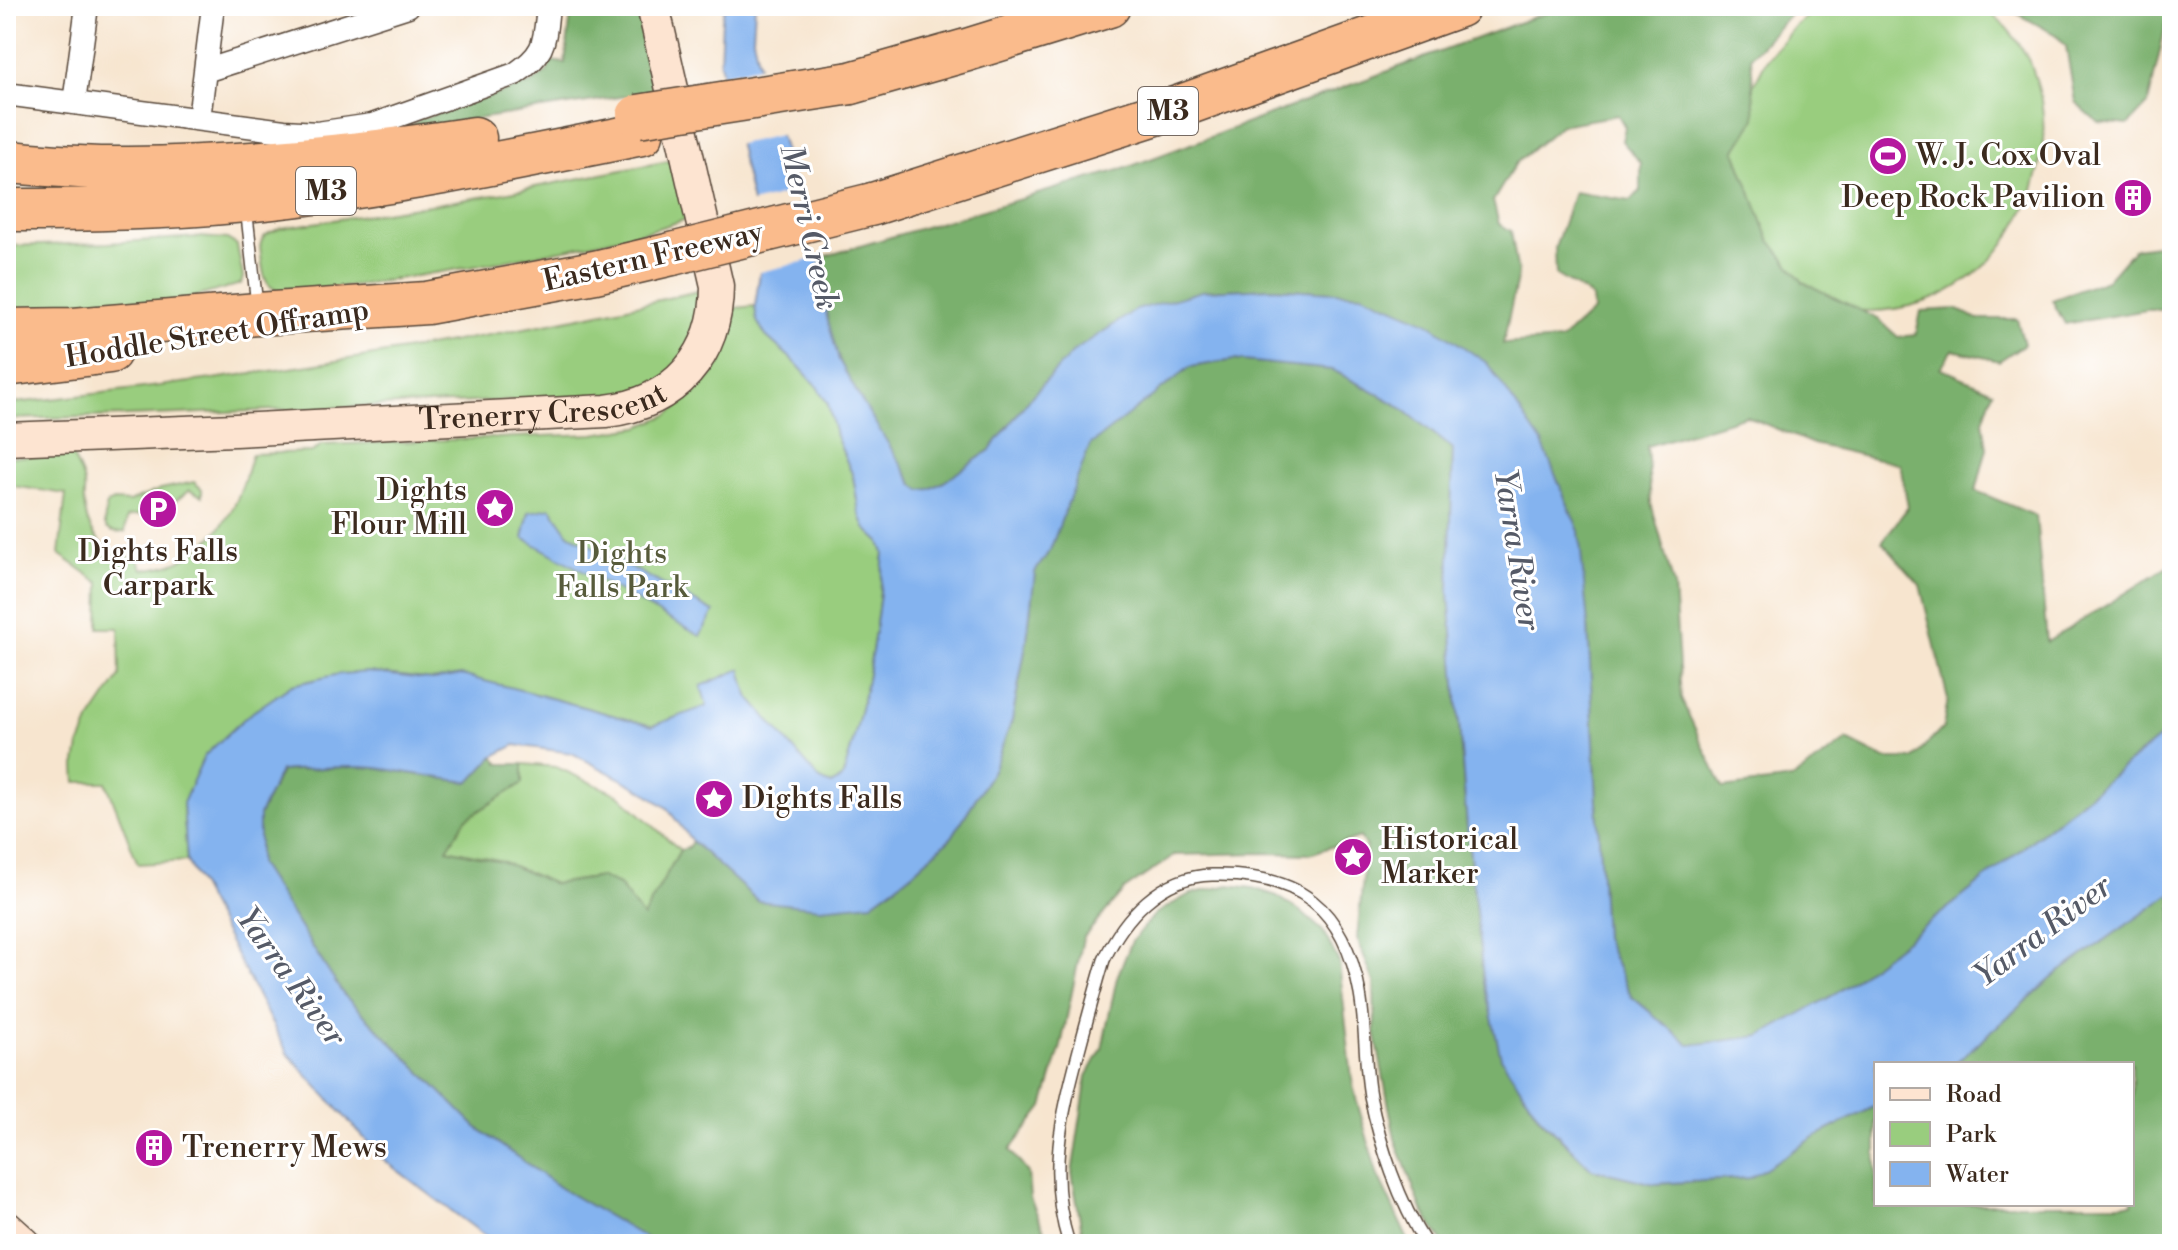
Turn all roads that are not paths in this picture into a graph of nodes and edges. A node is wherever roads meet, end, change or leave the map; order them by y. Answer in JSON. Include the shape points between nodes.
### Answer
{"nodes":[{"id":1,"x":87,"y":6,"type":"edge"},
{"id":2,"x":213,"y":6,"type":"edge"},
{"id":3,"x":408,"y":6,"type":"edge"},
{"id":4,"x":548,"y":6,"type":"edge"},
{"id":5,"x":653,"y":6,"type":"edge"},
{"id":6,"x":1109,"y":6,"type":"edge"},
{"id":7,"x":1459,"y":6,"type":"edge"},
{"id":8,"x":205,"y":71,"type":"junction"},
{"id":9,"x":6,"y":94,"type":"edge"},
{"id":10,"x":74,"y":103,"type":"junction"},
{"id":11,"x":199,"y":119,"type":"junction"},
{"id":12,"x":640,"y":125,"type":"junction"},
{"id":13,"x":6,"y":162,"type":"edge"},
{"id":14,"x":245,"y":201,"type":"junction"},
{"id":15,"x":6,"y":210,"type":"edge"},
{"id":16,"x":427,"y":303,"type":"junction"},
{"id":17,"x":258,"y":314,"type":"junction"},
{"id":18,"x":6,"y":330,"type":"edge"},
{"id":19,"x":6,"y":365,"type":"edge"},
{"id":20,"x":6,"y":439,"type":"edge"},
{"id":21,"x":6,"y":1227,"type":"edge"},
{"id":22,"x":25,"y":1244,"type":"edge"},
{"id":23,"x":1069,"y":1244,"type":"edge"},
{"id":24,"x":1426,"y":1244,"type":"edge"}],
"edges":[{"from":1,"to":10,"type":"street"},
{"from":2,"to":8,"type":"street"},
{"from":3,"to":8,"type":"street"},
{"from":4,"to":11,"type":"street","via":[[544,44],[533,62],[515,74],[372,125],[317,133]]},
{"from":5,"to":20,"type":"street","name":"Trenerry Crescent","via":[[717,286],[705,347],[670,389],[627,409],[606,411]]},
{"from":6,"to":12,"type":"highway","number":"M3","bridge":true,"via":[[851,83]]},
{"from":7,"to":16,"type":"highway","name":"Eastern Freeway","number":"M3","bridge":true,"via":[[1181,106],[873,204],[595,272]]},
{"from":8,"to":11,"type":"street"},
{"from":9,"to":10,"type":"street"},
{"from":10,"to":11,"type":"street"},
{"from":12,"to":13,"type":"highway","via":[[235,165],[126,168]]},
{"from":12,"to":14,"type":"highway","number":"M3","via":[[482,166]]},
{"from":14,"to":15,"type":"highway","number":"M3"},
{"from":14,"to":17,"type":"lane"},
{"from":16,"to":17,"type":"highway","name":"Eastern Freeway","number":"M3"},
{"from":16,"to":19,"type":"highway","name":"Hoddle Street Offramp"},
{"from":17,"to":18,"type":"highway","name":"Eastern Freeway","number":"M3"},
{"from":21,"to":22,"type":"street"},
{"from":23,"to":24,"type":"lane","via":[[1058,1189],[1061,1118],[1104,960],[1123,925],[1157,893],[1180,880],[1234,874],[1277,882],[1309,896],[1344,943],[1360,996],[1368,1082],[1380,1137]]}]}
